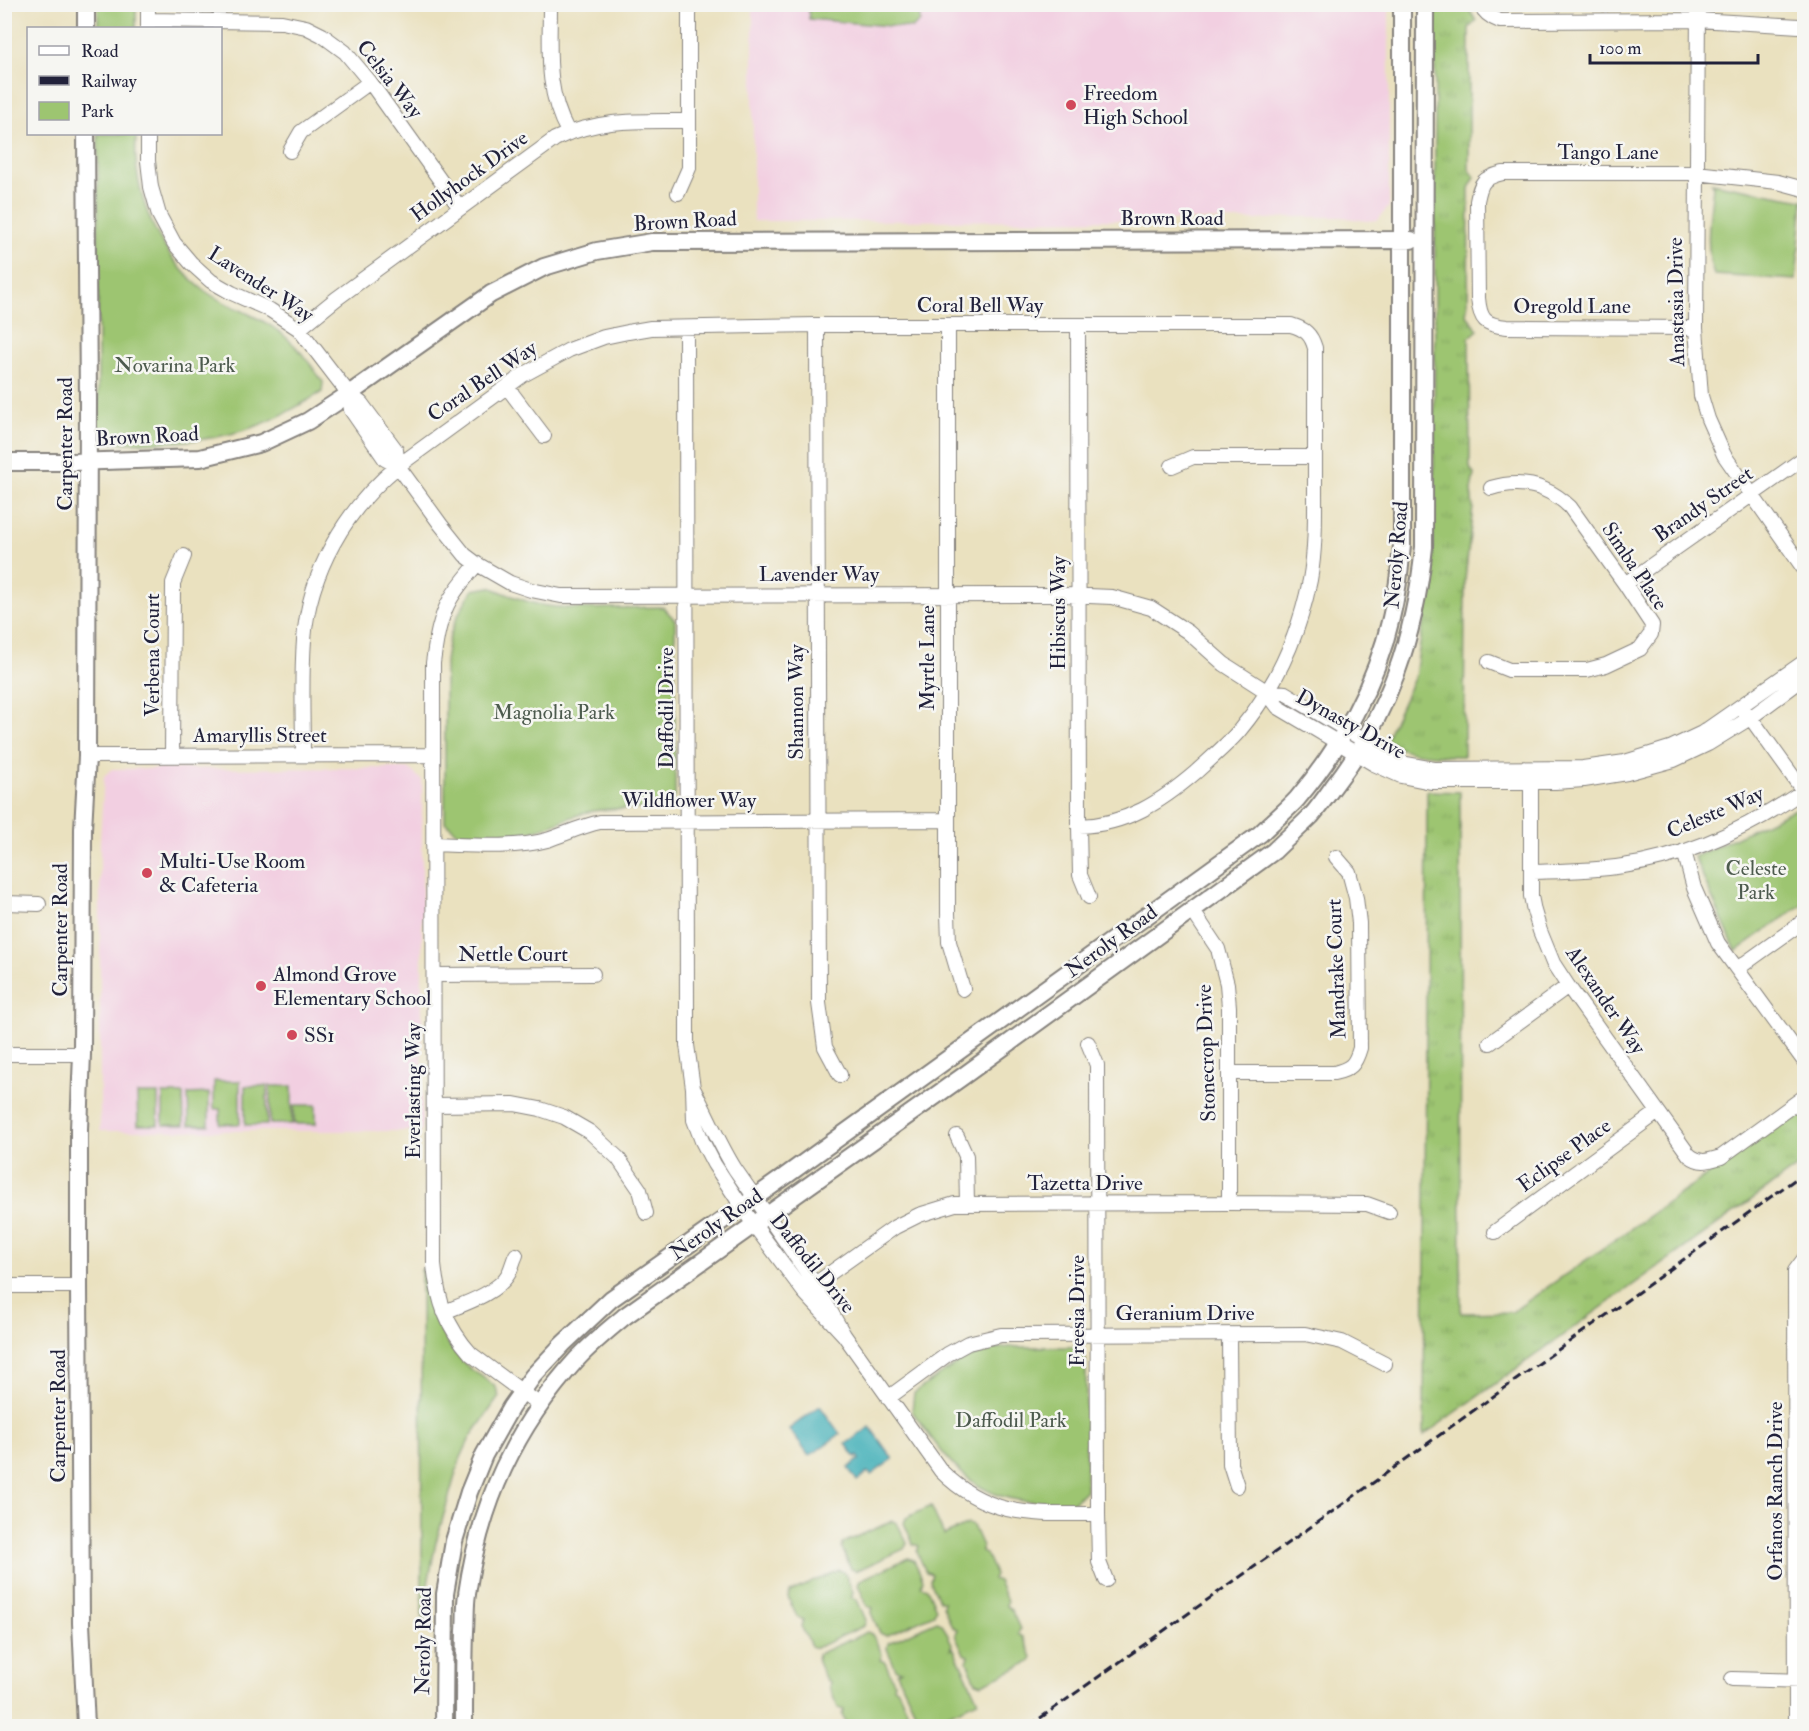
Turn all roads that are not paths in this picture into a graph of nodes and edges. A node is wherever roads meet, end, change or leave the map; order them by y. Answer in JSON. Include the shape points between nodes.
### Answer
{"nodes":[{"id":1,"x":86,"y":4,"type":"edge"},
{"id":2,"x":148,"y":4,"type":"edge"},
{"id":3,"x":549,"y":4,"type":"edge"},
{"id":4,"x":689,"y":4,"type":"edge"},
{"id":5,"x":1402,"y":4,"type":"edge"},
{"id":6,"x":1425,"y":4,"type":"edge"},
{"id":7,"x":1480,"y":4,"type":"edge"},
{"id":8,"x":1698,"y":4,"type":"edge"},
{"id":9,"x":1698,"y":20,"type":"junction"},
{"id":10,"x":148,"y":24,"type":"edge"},
{"id":11,"x":1799,"y":26,"type":"dead end"},
{"id":12,"x":86,"y":27,"type":"edge"},
{"id":13,"x":1402,"y":66,"type":"junction"},
{"id":14,"x":370,"y":82,"type":"junction"},
{"id":15,"x":689,"y":121,"type":"junction"},
{"id":16,"x":568,"y":132,"type":"junction"},
{"id":17,"x":86,"y":135,"type":"edge"},
{"id":18,"x":148,"y":135,"type":"edge"},
{"id":19,"x":290,"y":151,"type":"dead end"},
{"id":20,"x":1424,"y":168,"type":"junction"},
{"id":21,"x":1696,"y":173,"type":"junction"},
{"id":22,"x":1804,"y":189,"type":"edge"},
{"id":23,"x":678,"y":193,"type":"dead end"},
{"id":24,"x":460,"y":208,"type":"junction"},
{"id":25,"x":1402,"y":240,"type":"junction"},
{"id":26,"x":1424,"y":240,"type":"junction"},
{"id":27,"x":1477,"y":251,"type":"joint"},
{"id":28,"x":817,"y":326,"type":"junction"},
{"id":29,"x":948,"y":326,"type":"junction"},
{"id":30,"x":1078,"y":326,"type":"junction"},
{"id":31,"x":686,"y":328,"type":"junction"},
{"id":32,"x":1696,"y":328,"type":"junction"},
{"id":33,"x":299,"y":329,"type":"junction"},
{"id":34,"x":507,"y":387,"type":"junction"},
{"id":35,"x":349,"y":394,"type":"junction"},
{"id":36,"x":544,"y":436,"type":"dead end"},
{"id":37,"x":1314,"y":457,"type":"junction"},
{"id":38,"x":1804,"y":458,"type":"edge"},
{"id":39,"x":87,"y":461,"type":"junction"},
{"id":40,"x":4,"y":462,"type":"edge"},
{"id":41,"x":398,"y":466,"type":"junction"},
{"id":42,"x":1172,"y":466,"type":"dead end"},
{"id":43,"x":1491,"y":488,"type":"dead end"},
{"id":44,"x":1752,"y":496,"type":"junction"},
{"id":45,"x":184,"y":556,"type":"dead end"},
{"id":46,"x":477,"y":564,"type":"junction"},
{"id":47,"x":1804,"y":569,"type":"edge"},
{"id":48,"x":1625,"y":584,"type":"junction"},
{"id":49,"x":817,"y":594,"type":"junction"},
{"id":50,"x":687,"y":595,"type":"junction"},
{"id":51,"x":948,"y":595,"type":"junction"},
{"id":52,"x":1079,"y":595,"type":"junction"},
{"id":53,"x":1489,"y":662,"type":"dead end"},
{"id":54,"x":1804,"y":662,"type":"edge"},
{"id":55,"x":1804,"y":678,"type":"edge"},
{"id":56,"x":1266,"y":691,"type":"junction"},
{"id":57,"x":1746,"y":712,"type":"junction"},
{"id":58,"x":1342,"y":736,"type":"junction"},
{"id":59,"x":1361,"y":747,"type":"junction"},
{"id":60,"x":303,"y":755,"type":"junction"},
{"id":61,"x":433,"y":755,"type":"junction"},
{"id":62,"x":87,"y":756,"type":"junction"},
{"id":63,"x":172,"y":756,"type":"junction"},
{"id":64,"x":1531,"y":775,"type":"junction"},
{"id":65,"x":1804,"y":792,"type":"edge"},
{"id":66,"x":818,"y":820,"type":"junction"},
{"id":67,"x":948,"y":820,"type":"junction"},
{"id":68,"x":686,"y":821,"type":"junction"},
{"id":69,"x":1078,"y":826,"type":"junction"},
{"id":70,"x":433,"y":844,"type":"junction"},
{"id":71,"x":1684,"y":851,"type":"junction"},
{"id":72,"x":1336,"y":857,"type":"dead end"},
{"id":73,"x":1531,"y":872,"type":"junction"},
{"id":74,"x":1089,"y":897,"type":"dead end"},
{"id":75,"x":4,"y":903,"type":"edge"},
{"id":76,"x":39,"y":904,"type":"dead end"},
{"id":77,"x":1192,"y":910,"type":"junction"},
{"id":78,"x":1804,"y":921,"type":"edge"},
{"id":79,"x":1737,"y":969,"type":"junction"},
{"id":80,"x":593,"y":974,"type":"dead end"},
{"id":81,"x":434,"y":975,"type":"junction"},
{"id":82,"x":1568,"y":986,"type":"junction"},
{"id":83,"x":963,"y":988,"type":"dead end"},
{"id":84,"x":1088,"y":1043,"type":"dead end"},
{"id":85,"x":1490,"y":1043,"type":"dead end"},
{"id":86,"x":4,"y":1054,"type":"edge"},
{"id":87,"x":82,"y":1054,"type":"junction"},
{"id":88,"x":1804,"y":1061,"type":"edge"},
{"id":89,"x":1229,"y":1073,"type":"junction"},
{"id":90,"x":840,"y":1075,"type":"dead end"},
{"id":91,"x":1804,"y":1097,"type":"edge"},
{"id":92,"x":434,"y":1105,"type":"junction"},
{"id":93,"x":1658,"y":1112,"type":"junction"},
{"id":94,"x":957,"y":1136,"type":"dead end"},
{"id":95,"x":748,"y":1202,"type":"junction"},
{"id":96,"x":967,"y":1203,"type":"junction"},
{"id":97,"x":1229,"y":1203,"type":"junction"},
{"id":98,"x":1098,"y":1204,"type":"junction"},
{"id":99,"x":1389,"y":1212,"type":"dead end"},
{"id":100,"x":646,"y":1213,"type":"dead end"},
{"id":101,"x":761,"y":1220,"type":"junction"},
{"id":102,"x":1495,"y":1232,"type":"dead end"},
{"id":103,"x":516,"y":1255,"type":"dead end"},
{"id":104,"x":1804,"y":1259,"type":"edge"},
{"id":105,"x":4,"y":1286,"type":"edge"},
{"id":106,"x":79,"y":1286,"type":"junction"},
{"id":107,"x":810,"y":1288,"type":"junction"},
{"id":108,"x":444,"y":1312,"type":"junction"},
{"id":109,"x":1098,"y":1334,"type":"junction"},
{"id":110,"x":1229,"y":1335,"type":"junction"},
{"id":111,"x":1385,"y":1364,"type":"dead end"},
{"id":112,"x":522,"y":1392,"type":"junction"},
{"id":113,"x":888,"y":1398,"type":"junction"},
{"id":114,"x":540,"y":1405,"type":"junction"},
{"id":115,"x":1238,"y":1486,"type":"dead end"},
{"id":116,"x":1098,"y":1514,"type":"junction"},
{"id":117,"x":1106,"y":1580,"type":"dead end"},
{"id":118,"x":1732,"y":1679,"type":"dead end"},
{"id":119,"x":1800,"y":1681,"type":"edge"},
{"id":120,"x":86,"y":1726,"type":"edge"},
{"id":121,"x":444,"y":1726,"type":"edge"},
{"id":122,"x":464,"y":1726,"type":"edge"},
{"id":123,"x":1796,"y":1726,"type":"edge"}],
"edges":[{"from":1,"to":12,"type":"street"},
{"from":2,"to":10,"type":"street"},
{"from":3,"to":16,"type":"street","via":[[552,92]]},
{"from":4,"to":15,"type":"street"},
{"from":5,"to":13,"type":"street","name":"Neroly Road"},
{"from":6,"to":20,"type":"street","name":"Neroly Road"},
{"from":7,"to":9,"type":"street","via":[[1500,21]]},
{"from":8,"to":9,"type":"street","name":"Anastasia Drive"},
{"from":9,"to":11,"type":"street"},
{"from":9,"to":21,"type":"street","name":"Anastasia Drive"},
{"from":10,"to":14,"type":"street","name":"Celsia Way","via":[[261,20],[306,27],[345,52]]},
{"from":13,"to":20,"type":"street","via":[[1414,72],[1415,152]]},
{"from":13,"to":25,"type":"street","name":"Neroly Road"},
{"from":14,"to":19,"type":"street","via":[[302,132]]},
{"from":14,"to":24,"type":"street","name":"Celsia Way"},
{"from":15,"to":16,"type":"street","name":"Hollyhock Drive","via":[[609,122]]},
{"from":15,"to":23,"type":"street","via":[[689,168]]},
{"from":16,"to":24,"type":"street","name":"Hollyhock Drive"},
{"from":17,"to":39,"type":"street","name":"Carpenter Road"},
{"from":18,"to":33,"type":"street","name":"Lavender Way","via":[[151,187],[159,215],[174,243],[211,280]]},
{"from":20,"to":26,"type":"street","name":"Neroly Road"},
{"from":21,"to":22,"type":"street","name":"Tango Lane","via":[[1778,182]]},
{"from":21,"to":27,"type":"street","name":"Tango Lane","via":[[1503,173],[1488,177],[1477,201]]},
{"from":21,"to":32,"type":"street","name":"Anastasia Drive"},
{"from":24,"to":33,"type":"street","name":"Hollyhock Drive"},
{"from":25,"to":26,"type":"street","name":"Brown Road"},
{"from":25,"to":35,"type":"street","name":"Brown Road","via":[[652,242],[597,251],[544,267],[491,294]]},
{"from":25,"to":58,"type":"street","name":"Neroly Road","via":[[1399,574],[1380,655]]},
{"from":26,"to":59,"type":"street","name":"Neroly Road","via":[[1421,577],[1400,665]]},
{"from":27,"to":32,"type":"street","name":"Oregold Lane","via":[[1479,312],[1483,319],[1497,326]]},
{"from":28,"to":29,"type":"street","name":"Coral Bell Way"},
{"from":28,"to":31,"type":"street","name":"Coral Bell Way"},
{"from":28,"to":49,"type":"street","name":"Shannon Way"},
{"from":29,"to":30,"type":"street","name":"Coral Bell Way"},
{"from":29,"to":51,"type":"street","name":"Myrtle Lane"},
{"from":30,"to":37,"type":"street","name":"Coral Bell Way","via":[[1302,328],[1312,336],[1315,348]]},
{"from":30,"to":52,"type":"street","name":"Hibiscus Way"},
{"from":31,"to":34,"type":"street","name":"Coral Bell Way","via":[[651,328],[604,337],[569,350]]},
{"from":31,"to":50,"type":"street","name":"Daffodil Drive"},
{"from":32,"to":44,"type":"street","name":"Anastasia Drive","via":[[1701,396],[1708,419],[1724,455]]},
{"from":33,"to":35,"type":"street","name":"Lavender Way"},
{"from":34,"to":36,"type":"street"},
{"from":34,"to":41,"type":"street","name":"Coral Bell Way"},
{"from":35,"to":39,"type":"street","name":"Brown Road","via":[[308,421],[261,443],[200,458]]},
{"from":35,"to":41,"type":"street","name":"Lavender Way","via":[[361,403],[396,450]]},
{"from":37,"to":42,"type":"street","via":[[1193,457]]},
{"from":37,"to":56,"type":"street","name":"Coral Bell Way","via":[[1310,580],[1290,648]]},
{"from":38,"to":44,"type":"street","name":"Brandy Street"},
{"from":39,"to":40,"type":"street","name":"Brown Road"},
{"from":39,"to":62,"type":"street","name":"Carpenter Road"},
{"from":41,"to":46,"type":"street","name":"Lavender Way","via":[[465,555]]},
{"from":41,"to":60,"type":"street","name":"Coral Bell Way","via":[[354,509],[335,538],[318,576],[304,638]]},
{"from":43,"to":48,"type":"street","name":"Simba Place","via":[[1526,484],[1561,499]]},
{"from":44,"to":47,"type":"street","name":"Anastasia Drive"},
{"from":44,"to":48,"type":"street","name":"Brandy Street"},
{"from":45,"to":63,"type":"street","name":"Verbena Court","via":[[173,583]]},
{"from":46,"to":50,"type":"street","name":"Lavender Way","via":[[510,583],[561,596]]},
{"from":46,"to":61,"type":"street","name":"Everlasting Way","via":[[450,599],[440,623],[433,663]]},
{"from":48,"to":53,"type":"street","name":"Simba Place","via":[[1652,625],[1651,634],[1640,649],[1606,666],[1587,670],[1509,670]]},
{"from":49,"to":50,"type":"street","name":"Lavender Way"},
{"from":49,"to":51,"type":"street","name":"Lavender Way"},
{"from":49,"to":66,"type":"street","name":"Shannon Way"},
{"from":50,"to":68,"type":"street","name":"Daffodil Drive"},
{"from":51,"to":52,"type":"street","name":"Lavender Way"},
{"from":51,"to":67,"type":"street","name":"Myrtle Lane"},
{"from":52,"to":56,"type":"street","name":"Lavender Way","via":[[1112,597],[1151,609]]},
{"from":52,"to":69,"type":"street","name":"Hibiscus Way"},
{"from":54,"to":57,"type":"street","name":"Dynasty Drive"},
{"from":55,"to":57,"type":"street","name":"Dynasty Drive"},
{"from":56,"to":58,"type":"street","name":"Dynasty Drive","via":[[1285,693]]},
{"from":56,"to":69,"type":"street","name":"Coral Bell Way","via":[[1238,733],[1151,806],[1096,826]]},
{"from":57,"to":64,"type":"street","name":"Dynasty Drive","via":[[1670,748],[1625,762]]},
{"from":57,"to":65,"type":"street"},
{"from":58,"to":59,"type":"street","name":"Dynasty Drive"},
{"from":58,"to":95,"type":"street","name":"Neroly Road","via":[[1296,800],[1260,834]]},
{"from":59,"to":64,"type":"street","name":"Dynasty Drive","via":[[1374,764],[1401,776],[1431,782]]},
{"from":59,"to":77,"type":"street","name":"Neroly Road","via":[[1312,815],[1274,851]]},
{"from":60,"to":61,"type":"street","name":"Amaryllis Street"},
{"from":60,"to":63,"type":"street","name":"Amaryllis Street"},
{"from":61,"to":70,"type":"street","name":"Everlasting Way"},
{"from":62,"to":63,"type":"street","name":"Amaryllis Street"},
{"from":62,"to":87,"type":"street","name":"Carpenter Road","via":[[82,854]]},
{"from":64,"to":73,"type":"street","name":"Alexander Way"},
{"from":65,"to":71,"type":"street","name":"Celeste Way","via":[[1773,812]]},
{"from":66,"to":67,"type":"street","name":"Wildflower Way"},
{"from":66,"to":68,"type":"street","name":"Wildflower Way"},
{"from":66,"to":90,"type":"street","name":"Shannon Way","via":[[819,1003],[825,1047]]},
{"from":67,"to":83,"type":"street","name":"Myrtle Lane","via":[[949,942]]},
{"from":68,"to":70,"type":"street","name":"Wildflower Way","via":[[600,822],[530,843]]},
{"from":68,"to":95,"type":"street","name":"Daffodil Drive","via":[[687,1045],[693,1088]]},
{"from":69,"to":74,"type":"street","name":"Hibiscus Way","via":[[1080,875]]},
{"from":70,"to":81,"type":"street","name":"Everlasting Way"},
{"from":71,"to":73,"type":"street","name":"Celeste Way","via":[[1623,866]]},
{"from":71,"to":79,"type":"street","via":[[1694,888],[1718,943]]},
{"from":72,"to":89,"type":"street","name":"Mandrake Court","via":[[1349,872],[1359,923],[1360,1048],[1356,1062],[1334,1073]]},
{"from":73,"to":82,"type":"street","name":"Alexander Way","via":[[1531,896],[1540,931]]},
{"from":75,"to":76,"type":"street"},
{"from":77,"to":89,"type":"street","name":"Stonecrop Drive","via":[[1218,949],[1227,984]]},
{"from":77,"to":101,"type":"street","name":"Neroly Road"},
{"from":78,"to":79,"type":"street"},
{"from":79,"to":88,"type":"street"},
{"from":80,"to":81,"type":"street","name":"Nettle Court"},
{"from":81,"to":92,"type":"street","name":"Everlasting Way"},
{"from":82,"to":85,"type":"street"},
{"from":82,"to":93,"type":"street","name":"Alexander Way"},
{"from":84,"to":98,"type":"street","name":"Freesia Drive","via":[[1097,1065]]},
{"from":86,"to":87,"type":"street"},
{"from":87,"to":106,"type":"street","name":"Carpenter Road"},
{"from":89,"to":97,"type":"street","name":"Stonecrop Drive"},
{"from":91,"to":93,"type":"street","name":"Alexander Way","via":[[1720,1157],[1708,1161],[1689,1155]]},
{"from":92,"to":100,"type":"street","via":[[514,1104],[564,1117],[590,1132],[618,1158],[640,1190]]},
{"from":92,"to":108,"type":"street","name":"Everlasting Way","via":[[434,1265]]},
{"from":93,"to":102,"type":"street","name":"Eclipse Place"},
{"from":94,"to":96,"type":"street","via":[[966,1156]]},
{"from":95,"to":101,"type":"street","name":"Daffodil Drive"},
{"from":95,"to":112,"type":"street","name":"Neroly Road","via":[[611,1299],[562,1344]]},
{"from":96,"to":98,"type":"street","name":"Tazetta Drive"},
{"from":96,"to":107,"type":"street","name":"Tazetta Drive","via":[[919,1215],[894,1227]]},
{"from":97,"to":98,"type":"street","name":"Tazetta Drive"},
{"from":97,"to":99,"type":"street","name":"Tazetta Drive","via":[[1367,1204]]},
{"from":98,"to":109,"type":"street","name":"Freesia Drive"},
{"from":101,"to":107,"type":"street","name":"Daffodil Drive"},
{"from":101,"to":114,"type":"street","name":"Neroly Road","via":[[625,1316],[577,1359]]},
{"from":103,"to":108,"type":"street","via":[[508,1274],[498,1284]]},
{"from":104,"to":119,"type":"street","name":"Orfanos Ranch Drive","via":[[1795,1271]]},
{"from":105,"to":106,"type":"street"},
{"from":106,"to":120,"type":"street","name":"Carpenter Road","via":[[81,1623]]},
{"from":107,"to":113,"type":"street","name":"Daffodil Drive"},
{"from":108,"to":112,"type":"street","name":"Everlasting Way","via":[[471,1354]]},
{"from":109,"to":110,"type":"street","name":"Geranium Drive"},
{"from":109,"to":113,"type":"street","name":"Geranium Drive","via":[[1001,1335],[968,1343]]},
{"from":109,"to":116,"type":"street","name":"Freesia Drive"},
{"from":110,"to":111,"type":"street","name":"Geranium Drive","via":[[1318,1336],[1342,1342]]},
{"from":110,"to":115,"type":"street","via":[[1230,1464]]},
{"from":112,"to":114,"type":"street","name":"Everlasting Way"},
{"from":112,"to":121,"type":"street","name":"Neroly Road","via":[[484,1455],[454,1540],[445,1594]]},
{"from":113,"to":116,"type":"street","name":"Daffodil Drive","via":[[941,1471],[970,1494],[1008,1510]]},
{"from":114,"to":122,"type":"street","name":"Neroly Road","via":[[504,1464],[476,1546],[466,1596]]},
{"from":116,"to":117,"type":"street","name":"Freesia Drive","via":[[1099,1562]]},
{"from":118,"to":119,"type":"street"},
{"from":119,"to":123,"type":"street","name":"Orfanos Ranch Drive"}]}
